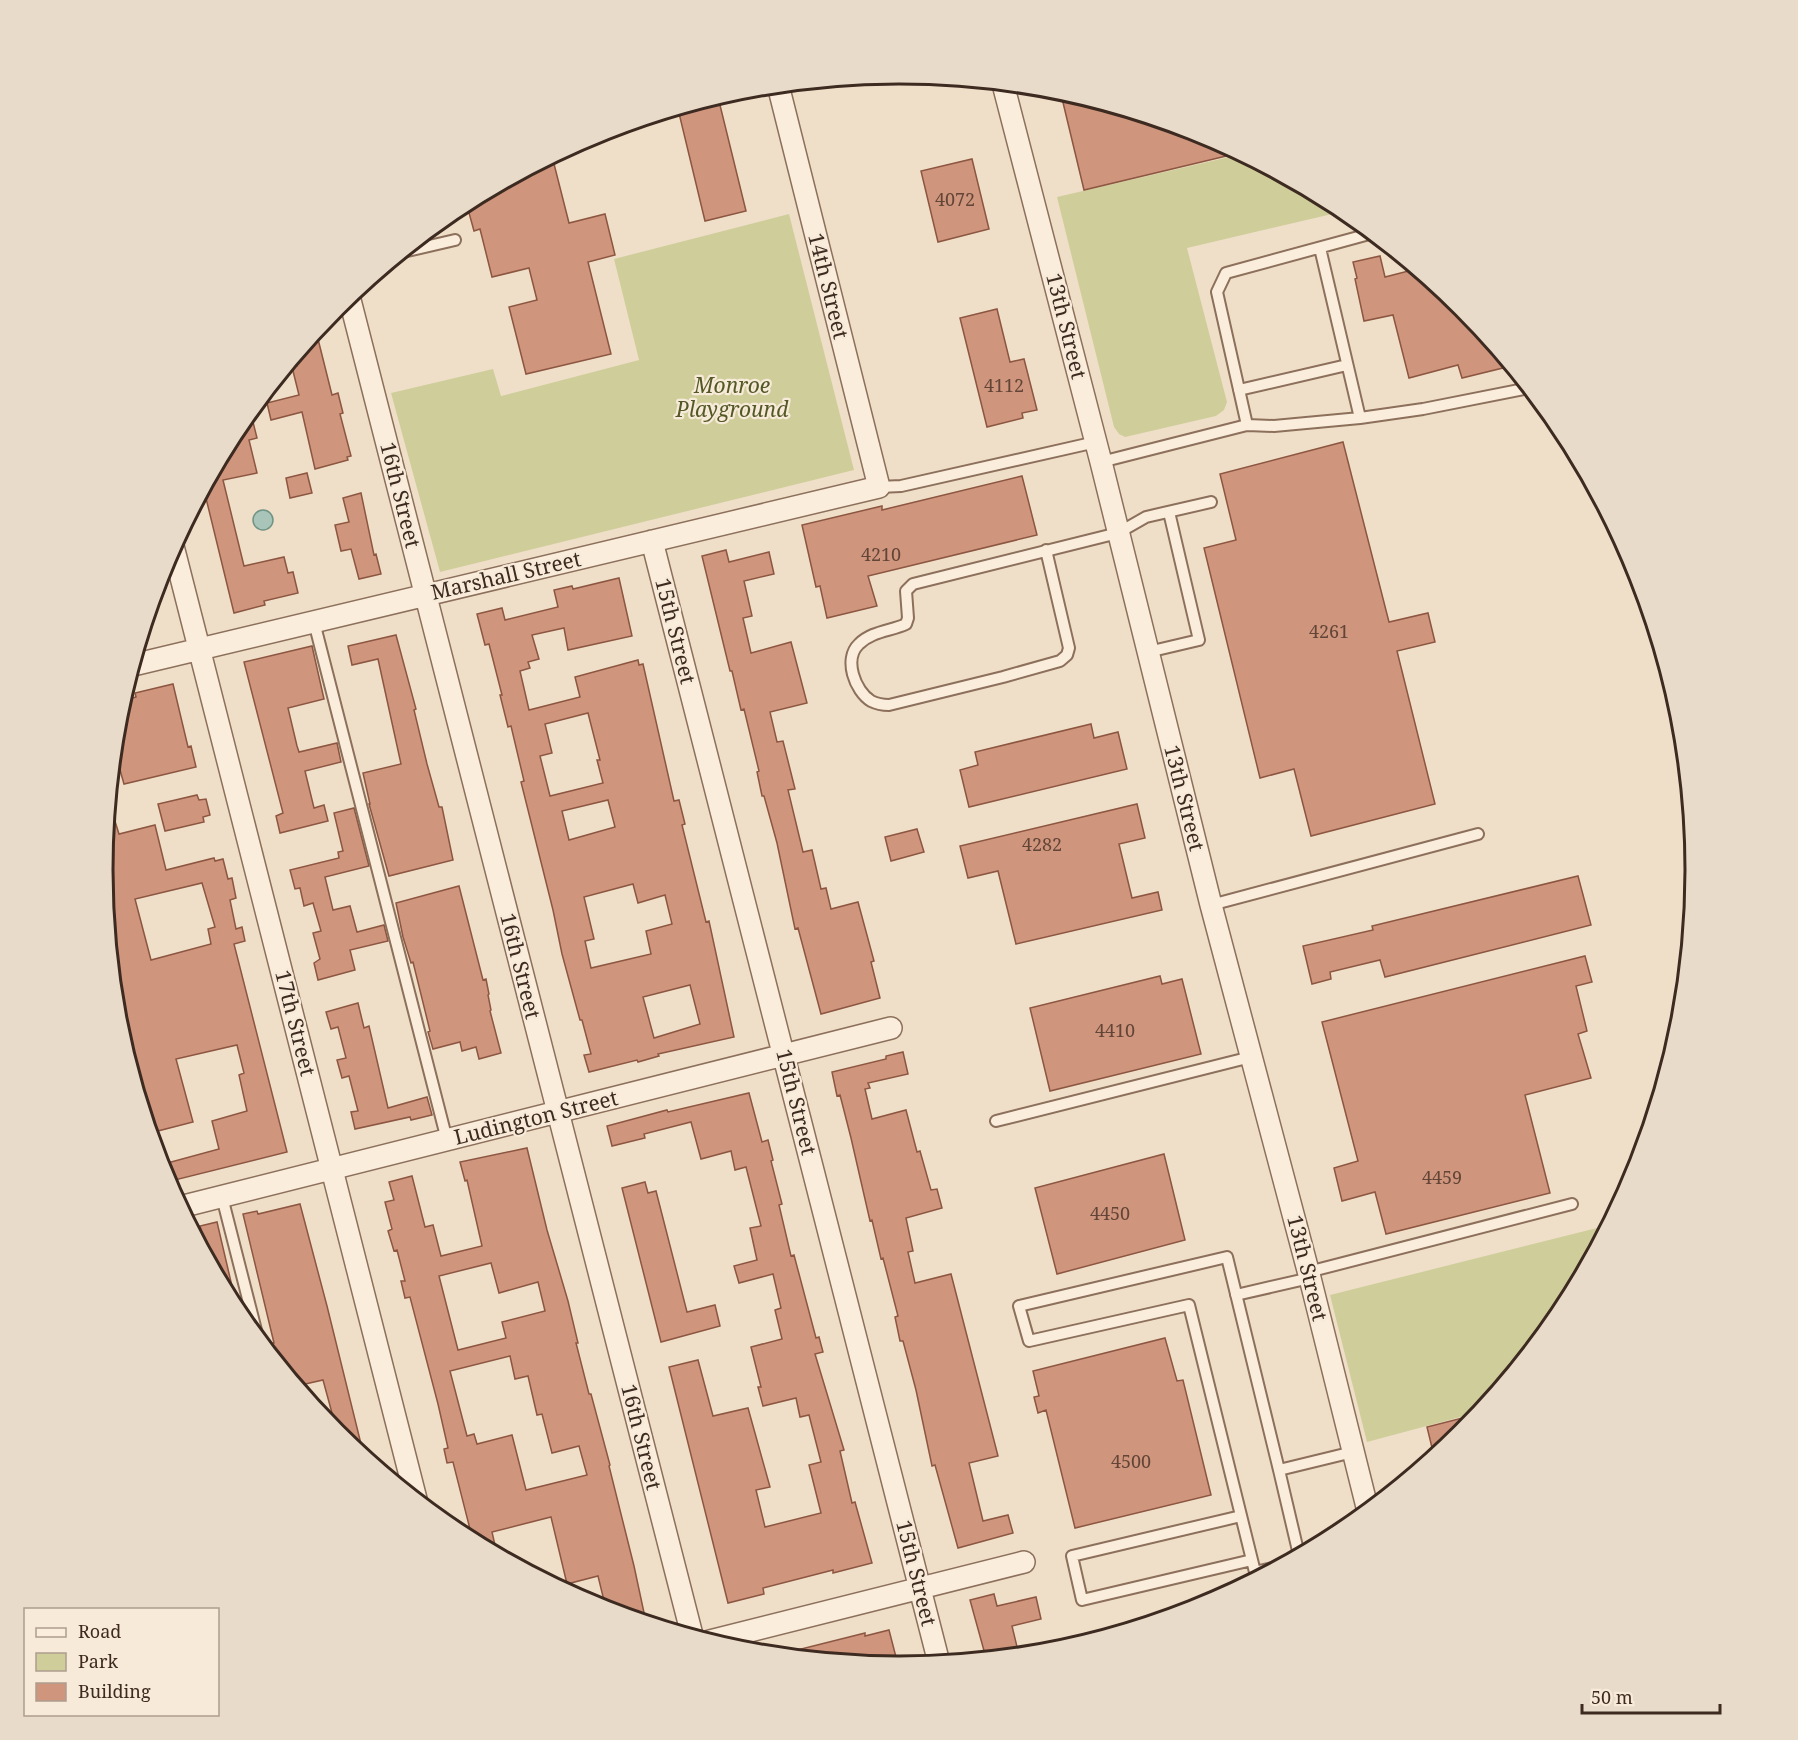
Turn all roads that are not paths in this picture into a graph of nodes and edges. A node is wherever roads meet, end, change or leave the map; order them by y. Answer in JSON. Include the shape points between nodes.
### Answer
{"nodes":[{"id":1,"x":1005,"y":91,"type":"edge"},
{"id":2,"x":780,"y":94,"type":"edge"},
{"id":3,"x":1363,"y":236,"type":"edge"},
{"id":4,"x":455,"y":240,"type":"dead end"},
{"id":5,"x":1320,"y":248,"type":"junction"},
{"id":6,"x":418,"y":249,"type":"edge"},
{"id":7,"x":352,"y":306,"type":"edge"},
{"id":8,"x":1347,"y":365,"type":"junction"},
{"id":9,"x":1239,"y":390,"type":"junction"},
{"id":10,"x":1521,"y":390,"type":"edge"},
{"id":11,"x":1360,"y":418,"type":"junction"},
{"id":12,"x":1248,"y":425,"type":"junction"},
{"id":13,"x":1098,"y":452,"type":"junction"},
{"id":14,"x":879,"y":487,"type":"junction"},
{"id":15,"x":1211,"y":502,"type":"dead end"},
{"id":16,"x":1169,"y":512,"type":"junction"},
{"id":17,"x":1118,"y":533,"type":"junction"},
{"id":18,"x":652,"y":541,"type":"junction"},
{"id":19,"x":1046,"y":550,"type":"junction"},
{"id":20,"x":177,"y":559,"type":"edge"},
{"id":21,"x":425,"y":595,"type":"junction"},
{"id":22,"x":314,"y":622,"type":"junction"},
{"id":23,"x":200,"y":648,"type":"junction"},
{"id":24,"x":1148,"y":652,"type":"junction"},
{"id":25,"x":141,"y":663,"type":"edge"},
{"id":26,"x":1479,"y":834,"type":"dead end"},
{"id":27,"x":1211,"y":905,"type":"junction"},
{"id":28,"x":891,"y":1028,"type":"dead end"},
{"id":29,"x":784,"y":1055,"type":"junction"},
{"id":30,"x":1251,"y":1057,"type":"junction"},
{"id":31,"x":558,"y":1112,"type":"junction"},
{"id":32,"x":996,"y":1121,"type":"dead end"},
{"id":33,"x":447,"y":1140,"type":"junction"},
{"id":34,"x":332,"y":1169,"type":"junction"},
{"id":35,"x":222,"y":1197,"type":"junction"},
{"id":36,"x":1572,"y":1204,"type":"dead end"},
{"id":37,"x":188,"y":1205,"type":"edge"},
{"id":38,"x":1309,"y":1275,"type":"junction"},
{"id":39,"x":1236,"y":1295,"type":"junction"},
{"id":40,"x":253,"y":1318,"type":"edge"},
{"id":41,"x":1353,"y":1452,"type":"junction"},
{"id":42,"x":1279,"y":1470,"type":"junction"},
{"id":43,"x":413,"y":1487,"type":"edge"},
{"id":44,"x":1366,"y":1502,"type":"edge"},
{"id":45,"x":1241,"y":1516,"type":"junction"},
{"id":46,"x":1297,"y":1548,"type":"edge"},
{"id":47,"x":1252,"y":1560,"type":"junction"},
{"id":48,"x":1024,"y":1562,"type":"dead end"},
{"id":49,"x":1255,"y":1571,"type":"edge"},
{"id":50,"x":920,"y":1588,"type":"junction"},
{"id":51,"x":690,"y":1627,"type":"edge"},
{"id":52,"x":728,"y":1637,"type":"edge"},
{"id":53,"x":937,"y":1655,"type":"edge"}],
"edges":[{"from":1,"to":13,"type":"street","name":"13th Street"},
{"from":2,"to":14,"type":"street","name":"14th Street"},
{"from":3,"to":5,"type":"lane"},
{"from":4,"to":6,"type":"lane"},
{"from":5,"to":8,"type":"lane"},
{"from":5,"to":9,"type":"lane","via":[[1226,273],[1217,292]]},
{"from":7,"to":21,"type":"street","name":"16th Street"},
{"from":8,"to":9,"type":"lane"},
{"from":8,"to":11,"type":"lane"},
{"from":9,"to":12,"type":"lane"},
{"from":10,"to":11,"type":"lane"},
{"from":11,"to":12,"type":"lane"},
{"from":12,"to":13,"type":"lane"},
{"from":13,"to":14,"type":"lane"},
{"from":13,"to":17,"type":"street","name":"13th Street"},
{"from":14,"to":18,"type":"street","name":"Marshall Street"},
{"from":15,"to":16,"type":"lane"},
{"from":16,"to":17,"type":"lane","via":[[1146,518]]},
{"from":16,"to":24,"type":"lane","via":[[1199,640]]},
{"from":17,"to":19,"type":"lane"},
{"from":17,"to":24,"type":"street","name":"13th Street"},
{"from":18,"to":21,"type":"street","name":"Marshall Street"},
{"from":18,"to":29,"type":"street","name":"15th Street"},
{"from":19,"to":19,"type":"lane","via":[[909,586],[906,624],[867,638],[853,652],[852,671],[862,692],[878,704],[889,705],[1060,661],[1069,648]]},
{"from":20,"to":23,"type":"street","name":"17th Street"},
{"from":21,"to":22,"type":"street","name":"Marshall Street"},
{"from":21,"to":31,"type":"street","name":"16th Street"},
{"from":22,"to":23,"type":"street","name":"Marshall Street"},
{"from":22,"to":33,"type":"lane"},
{"from":23,"to":25,"type":"street","name":"Marshall Street"},
{"from":23,"to":34,"type":"street","name":"17th Street"},
{"from":24,"to":27,"type":"street","name":"13th Street"},
{"from":26,"to":27,"type":"lane"},
{"from":27,"to":30,"type":"street","name":"13th Street"},
{"from":28,"to":29,"type":"street","name":"Ludington Street"},
{"from":29,"to":31,"type":"street","name":"Ludington Street"},
{"from":29,"to":50,"type":"street","name":"15th Street"},
{"from":30,"to":32,"type":"lane"},
{"from":30,"to":38,"type":"street","name":"13th Street"},
{"from":31,"to":33,"type":"street","name":"Ludington Street"},
{"from":31,"to":51,"type":"street","name":"16th Street"},
{"from":33,"to":34,"type":"street","name":"Ludington Street"},
{"from":34,"to":35,"type":"street","name":"Ludington Street"},
{"from":34,"to":43,"type":"street","name":"17th Street"},
{"from":35,"to":37,"type":"street","name":"Ludington Street"},
{"from":35,"to":40,"type":"lane"},
{"from":36,"to":38,"type":"lane"},
{"from":38,"to":39,"type":"lane"},
{"from":38,"to":41,"type":"street","name":"13th Street"},
{"from":39,"to":42,"type":"lane"},
{"from":39,"to":45,"type":"lane","via":[[1227,1257],[1019,1306],[1029,1341],[1189,1305]]},
{"from":41,"to":42,"type":"lane"},
{"from":41,"to":44,"type":"street","name":"13th Street"},
{"from":42,"to":46,"type":"lane"},
{"from":45,"to":47,"type":"lane"},
{"from":45,"to":47,"type":"lane","via":[[1072,1556],[1082,1600]]},
{"from":47,"to":49,"type":"lane"},
{"from":48,"to":50,"type":"street"},
{"from":50,"to":52,"type":"street"},
{"from":50,"to":53,"type":"street","name":"15th Street"}]}
